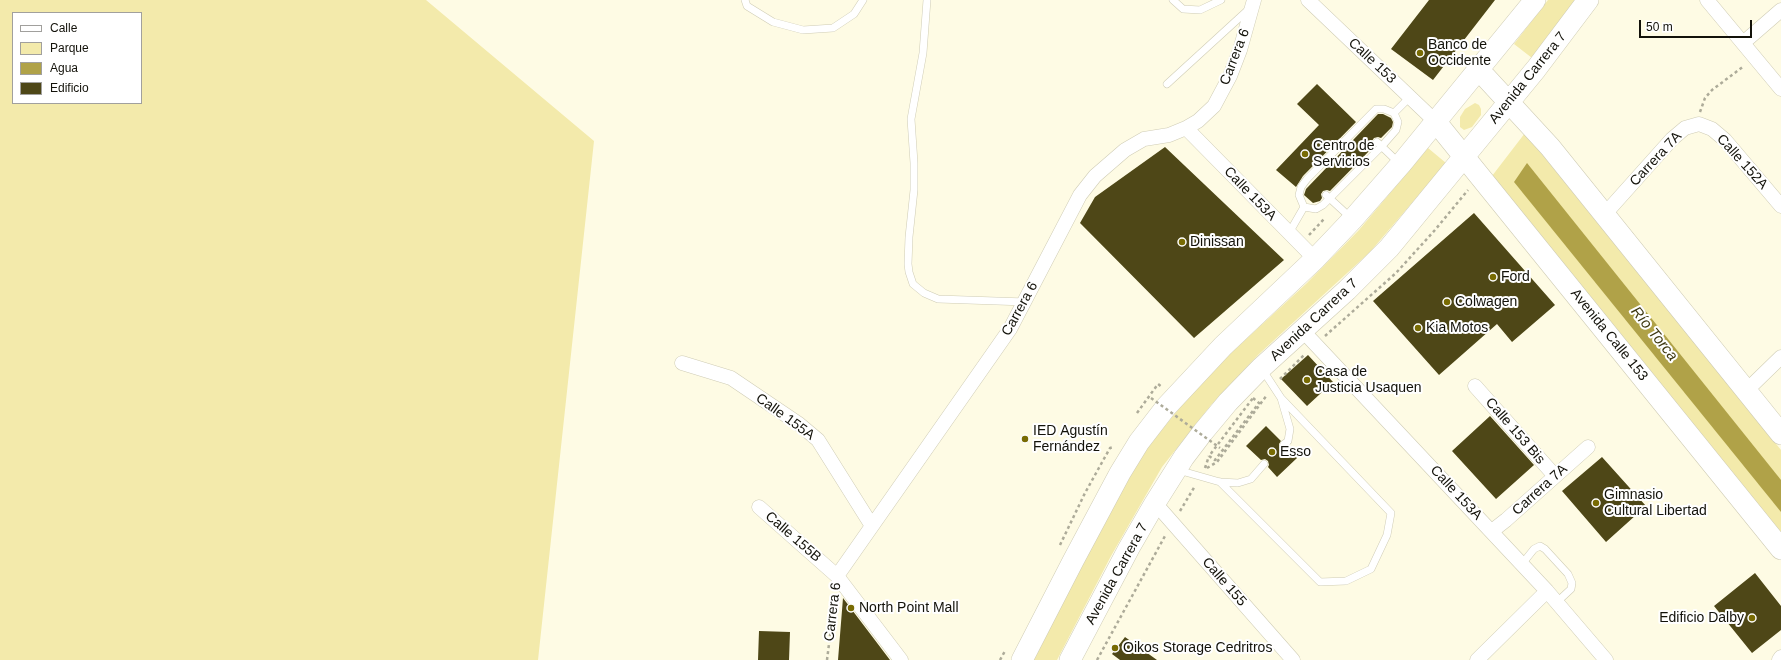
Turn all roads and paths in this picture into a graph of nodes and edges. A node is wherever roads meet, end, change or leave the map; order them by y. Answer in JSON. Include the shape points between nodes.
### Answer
{"nodes":[{"id":1,"x":745,"y":0,"type":"edge"},
{"id":2,"x":863,"y":0,"type":"edge"},
{"id":3,"x":927,"y":0,"type":"edge"},
{"id":4,"x":1172,"y":0,"type":"edge"},
{"id":5,"x":1222,"y":0,"type":"edge"},
{"id":6,"x":1308,"y":0,"type":"edge"},
{"id":7,"x":1535,"y":0,"type":"edge"},
{"id":8,"x":1588,"y":0,"type":"edge"},
{"id":9,"x":1707,"y":0,"type":"edge"},
{"id":10,"x":1253,"y":3,"type":"edge"},
{"id":11,"x":1781,"y":10,"type":"edge"},
{"id":12,"x":1743,"y":43,"type":"junction"},
{"id":13,"x":1755,"y":58,"type":"junction"},
{"id":14,"x":1479,"y":70,"type":"junction"},
{"id":15,"x":1167,"y":84,"type":"dead end"},
{"id":16,"x":1781,"y":89,"type":"edge"},
{"id":17,"x":1410,"y":97,"type":"junction"},
{"id":18,"x":1509,"y":102,"type":"junction"},
{"id":19,"x":1394,"y":113,"type":"junction"},
{"id":20,"x":1436,"y":122,"type":"junction"},
{"id":21,"x":1699,"y":124,"type":"junction"},
{"id":22,"x":1186,"y":128,"type":"junction"},
{"id":23,"x":1380,"y":144,"type":"junction"},
{"id":24,"x":1465,"y":157,"type":"junction"},
{"id":25,"x":1401,"y":164,"type":"junction"},
{"id":26,"x":1328,"y":197,"type":"junction"},
{"id":27,"x":1336,"y":205,"type":"junction"},
{"id":28,"x":1781,"y":206,"type":"edge"},
{"id":29,"x":1304,"y":207,"type":"junction"},
{"id":30,"x":1604,"y":215,"type":"junction"},
{"id":31,"x":1352,"y":220,"type":"junction"},
{"id":32,"x":1288,"y":233,"type":"junction"},
{"id":33,"x":1300,"y":245,"type":"junction"},
{"id":34,"x":1315,"y":259,"type":"junction"},
{"id":35,"x":1026,"y":302,"type":"junction"},
{"id":36,"x":1302,"y":330,"type":"junction"},
{"id":37,"x":1781,"y":357,"type":"edge"},
{"id":38,"x":682,"y":363,"type":"dead end"},
{"id":39,"x":1261,"y":368,"type":"junction"},
{"id":40,"x":1166,"y":386,"type":"dead end"},
{"id":41,"x":1475,"y":386,"type":"dead end"},
{"id":42,"x":1746,"y":391,"type":"junction"},
{"id":43,"x":1162,"y":392,"type":"dead end"},
{"id":44,"x":1151,"y":398,"type":"dead end"},
{"id":45,"x":1281,"y":398,"type":"junction"},
{"id":46,"x":1261,"y":405,"type":"dead end"},
{"id":47,"x":1781,"y":434,"type":"edge"},
{"id":48,"x":1284,"y":444,"type":"dead end"},
{"id":49,"x":1588,"y":447,"type":"dead end"},
{"id":50,"x":1222,"y":449,"type":"junction"},
{"id":51,"x":1209,"y":456,"type":"junction"},
{"id":52,"x":1264,"y":464,"type":"dead end"},
{"id":53,"x":1176,"y":469,"type":"junction"},
{"id":54,"x":1205,"y":469,"type":"junction"},
{"id":55,"x":1555,"y":476,"type":"junction"},
{"id":56,"x":1200,"y":477,"type":"junction"},
{"id":57,"x":1220,"y":482,"type":"junction"},
{"id":58,"x":1155,"y":503,"type":"junction"},
{"id":59,"x":759,"y":507,"type":"dead end"},
{"id":60,"x":1173,"y":523,"type":"junction"},
{"id":61,"x":872,"y":526,"type":"junction"},
{"id":62,"x":1492,"y":531,"type":"junction"},
{"id":63,"x":1781,"y":549,"type":"edge"},
{"id":64,"x":1522,"y":564,"type":"junction"},
{"id":65,"x":837,"y":576,"type":"junction"},
{"id":66,"x":1547,"y":591,"type":"junction"},
{"id":67,"x":1556,"y":602,"type":"junction"},
{"id":68,"x":1781,"y":657,"type":"edge"},
{"id":69,"x":827,"y":660,"type":"edge"},
{"id":70,"x":901,"y":660,"type":"edge"},
{"id":71,"x":1022,"y":660,"type":"edge"},
{"id":72,"x":1070,"y":660,"type":"edge"},
{"id":73,"x":1097,"y":660,"type":"edge"},
{"id":74,"x":1293,"y":660,"type":"edge"},
{"id":75,"x":1478,"y":660,"type":"edge"},
{"id":76,"x":1606,"y":660,"type":"edge"},
{"id":77,"x":1779,"y":660,"type":"edge"}],
"edges":[{"from":1,"to":2,"type":"lane","via":[[747,6],[773,22],[802,30],[833,28],[854,14]]},
{"from":3,"to":35,"type":"lane","via":[[924,53],[911,118],[914,190],[909,237],[909,272],[914,284],[924,293],[938,299]]},
{"from":4,"to":5,"type":"lane","via":[[1183,9],[1200,10]]},
{"from":6,"to":17,"type":"street","name":"Calle 153"},
{"from":7,"to":14,"type":"main road"},
{"from":8,"to":18,"type":"main road","name":"Avenida Carrera 7"},
{"from":9,"to":12,"type":"street"},
{"from":10,"to":15,"type":"lane"},
{"from":10,"to":22,"type":"street","name":"Carrera 6","via":[[1240,50],[1214,106]]},
{"from":11,"to":12,"type":"street"},
{"from":12,"to":13,"type":"street"},
{"from":13,"to":16,"type":"street"},
{"from":13,"to":21,"type":"path","name":"Carrera 7A","via":[[1705,98]]},
{"from":14,"to":18,"type":"main road"},
{"from":14,"to":20,"type":"main road"},
{"from":17,"to":19,"type":"lane"},
{"from":17,"to":20,"type":"street","name":"Calle 153"},
{"from":18,"to":24,"type":"main road","name":"Avenida Carrera 7"},
{"from":18,"to":30,"type":"main road","via":[[1550,147]]},
{"from":19,"to":23,"type":"lane","via":[[1398,122],[1396,130]]},
{"from":19,"to":29,"type":"lane","via":[[1376,109],[1301,187],[1299,196]]},
{"from":20,"to":24,"type":"main road","name":"Avenida Calle 153"},
{"from":20,"to":25,"type":"main road"},
{"from":21,"to":28,"type":"street","name":"Calle 152A","via":[[1712,129],[1725,140]]},
{"from":21,"to":30,"type":"street","name":"Carrera 7A","via":[[1685,128],[1672,139]]},
{"from":22,"to":32,"type":"street","name":"Calle 153A"},
{"from":22,"to":35,"type":"street","name":"Carrera 6","via":[[1168,135],[1144,139],[1125,150],[1095,176],[1080,195]]},
{"from":23,"to":25,"type":"lane"},
{"from":23,"to":26,"type":"lane"},
{"from":24,"to":36,"type":"main road","name":"Avenida Carrera 7","via":[[1389,248]]},
{"from":24,"to":63,"type":"main road","name":"Avenida Calle 153"},
{"from":25,"to":31,"type":"main road"},
{"from":26,"to":27,"type":"lane"},
{"from":26,"to":29,"type":"lane","via":[[1323,206],[1316,209]]},
{"from":27,"to":31,"type":"lane"},
{"from":27,"to":33,"type":"path"},
{"from":29,"to":32,"type":"lane"},
{"from":30,"to":42,"type":"main road"},
{"from":31,"to":34,"type":"main road"},
{"from":32,"to":33,"type":"street","name":"Calle 153A"},
{"from":33,"to":34,"type":"street","name":"Calle 153A"},
{"from":34,"to":71,"type":"main road","via":[[1223,346],[1166,407],[1139,442],[1073,560]]},
{"from":35,"to":61,"type":"street","name":"Carrera 6","via":[[1010,329]]},
{"from":36,"to":39,"type":"main road","name":"Avenida Carrera 7"},
{"from":36,"to":62,"type":"street","name":"Calle 153A"},
{"from":37,"to":42,"type":"street"},
{"from":38,"to":61,"type":"street","name":"Calle 155A","via":[[731,378],[799,424],[818,440]]},
{"from":39,"to":45,"type":"lane"},
{"from":39,"to":53,"type":"main road","name":"Avenida Carrera 7","via":[[1228,402]]},
{"from":40,"to":43,"type":"path"},
{"from":41,"to":55,"type":"street","name":"Calle 153 Bis"},
{"from":42,"to":47,"type":"main road"},
{"from":44,"to":50,"type":"path","bridge":true},
{"from":45,"to":48,"type":"lane","via":[[1290,429],[1288,441]]},
{"from":45,"to":57,"type":"lane","via":[[1391,513],[1387,535],[1371,568],[1346,581],[1320,582]]},
{"from":46,"to":54,"type":"path","via":[[1217,462]]},
{"from":49,"to":55,"type":"street","name":"Carrera 7A"},
{"from":50,"to":51,"type":"path","via":[[1215,460]]},
{"from":50,"to":51,"type":"path","via":[[1259,403],[1253,398]]},
{"from":51,"to":54,"type":"path"},
{"from":52,"to":57,"type":"lane","via":[[1252,479],[1238,483]]},
{"from":53,"to":56,"type":"lane"},
{"from":53,"to":58,"type":"main road","name":"Avenida Carrera 7"},
{"from":54,"to":56,"type":"path"},
{"from":55,"to":62,"type":"street","name":"Carrera 7A"},
{"from":56,"to":57,"type":"lane"},
{"from":56,"to":60,"type":"path"},
{"from":58,"to":60,"type":"street","name":"Calle 155"},
{"from":58,"to":72,"type":"main road","name":"Avenida Carrera 7"},
{"from":59,"to":65,"type":"street","name":"Calle 155B"},
{"from":60,"to":73,"type":"path"},
{"from":60,"to":74,"type":"street","name":"Calle 155"},
{"from":61,"to":65,"type":"street","name":"Carrera 6"},
{"from":62,"to":64,"type":"street","name":"Calle 153A"},
{"from":64,"to":66,"type":"street","name":"Calle 153A"},
{"from":64,"to":67,"type":"lane","via":[[1534,549],[1540,546],[1568,574],[1572,583],[1571,588]]},
{"from":65,"to":69,"type":"path","name":"Carrera 6"},
{"from":65,"to":70,"type":"street","name":"Calle 155B"},
{"from":66,"to":67,"type":"street","name":"Calle 153A"},
{"from":66,"to":75,"type":"street"},
{"from":67,"to":76,"type":"street","name":"Calle 153A"},
{"from":68,"to":77,"type":"street"}]}
